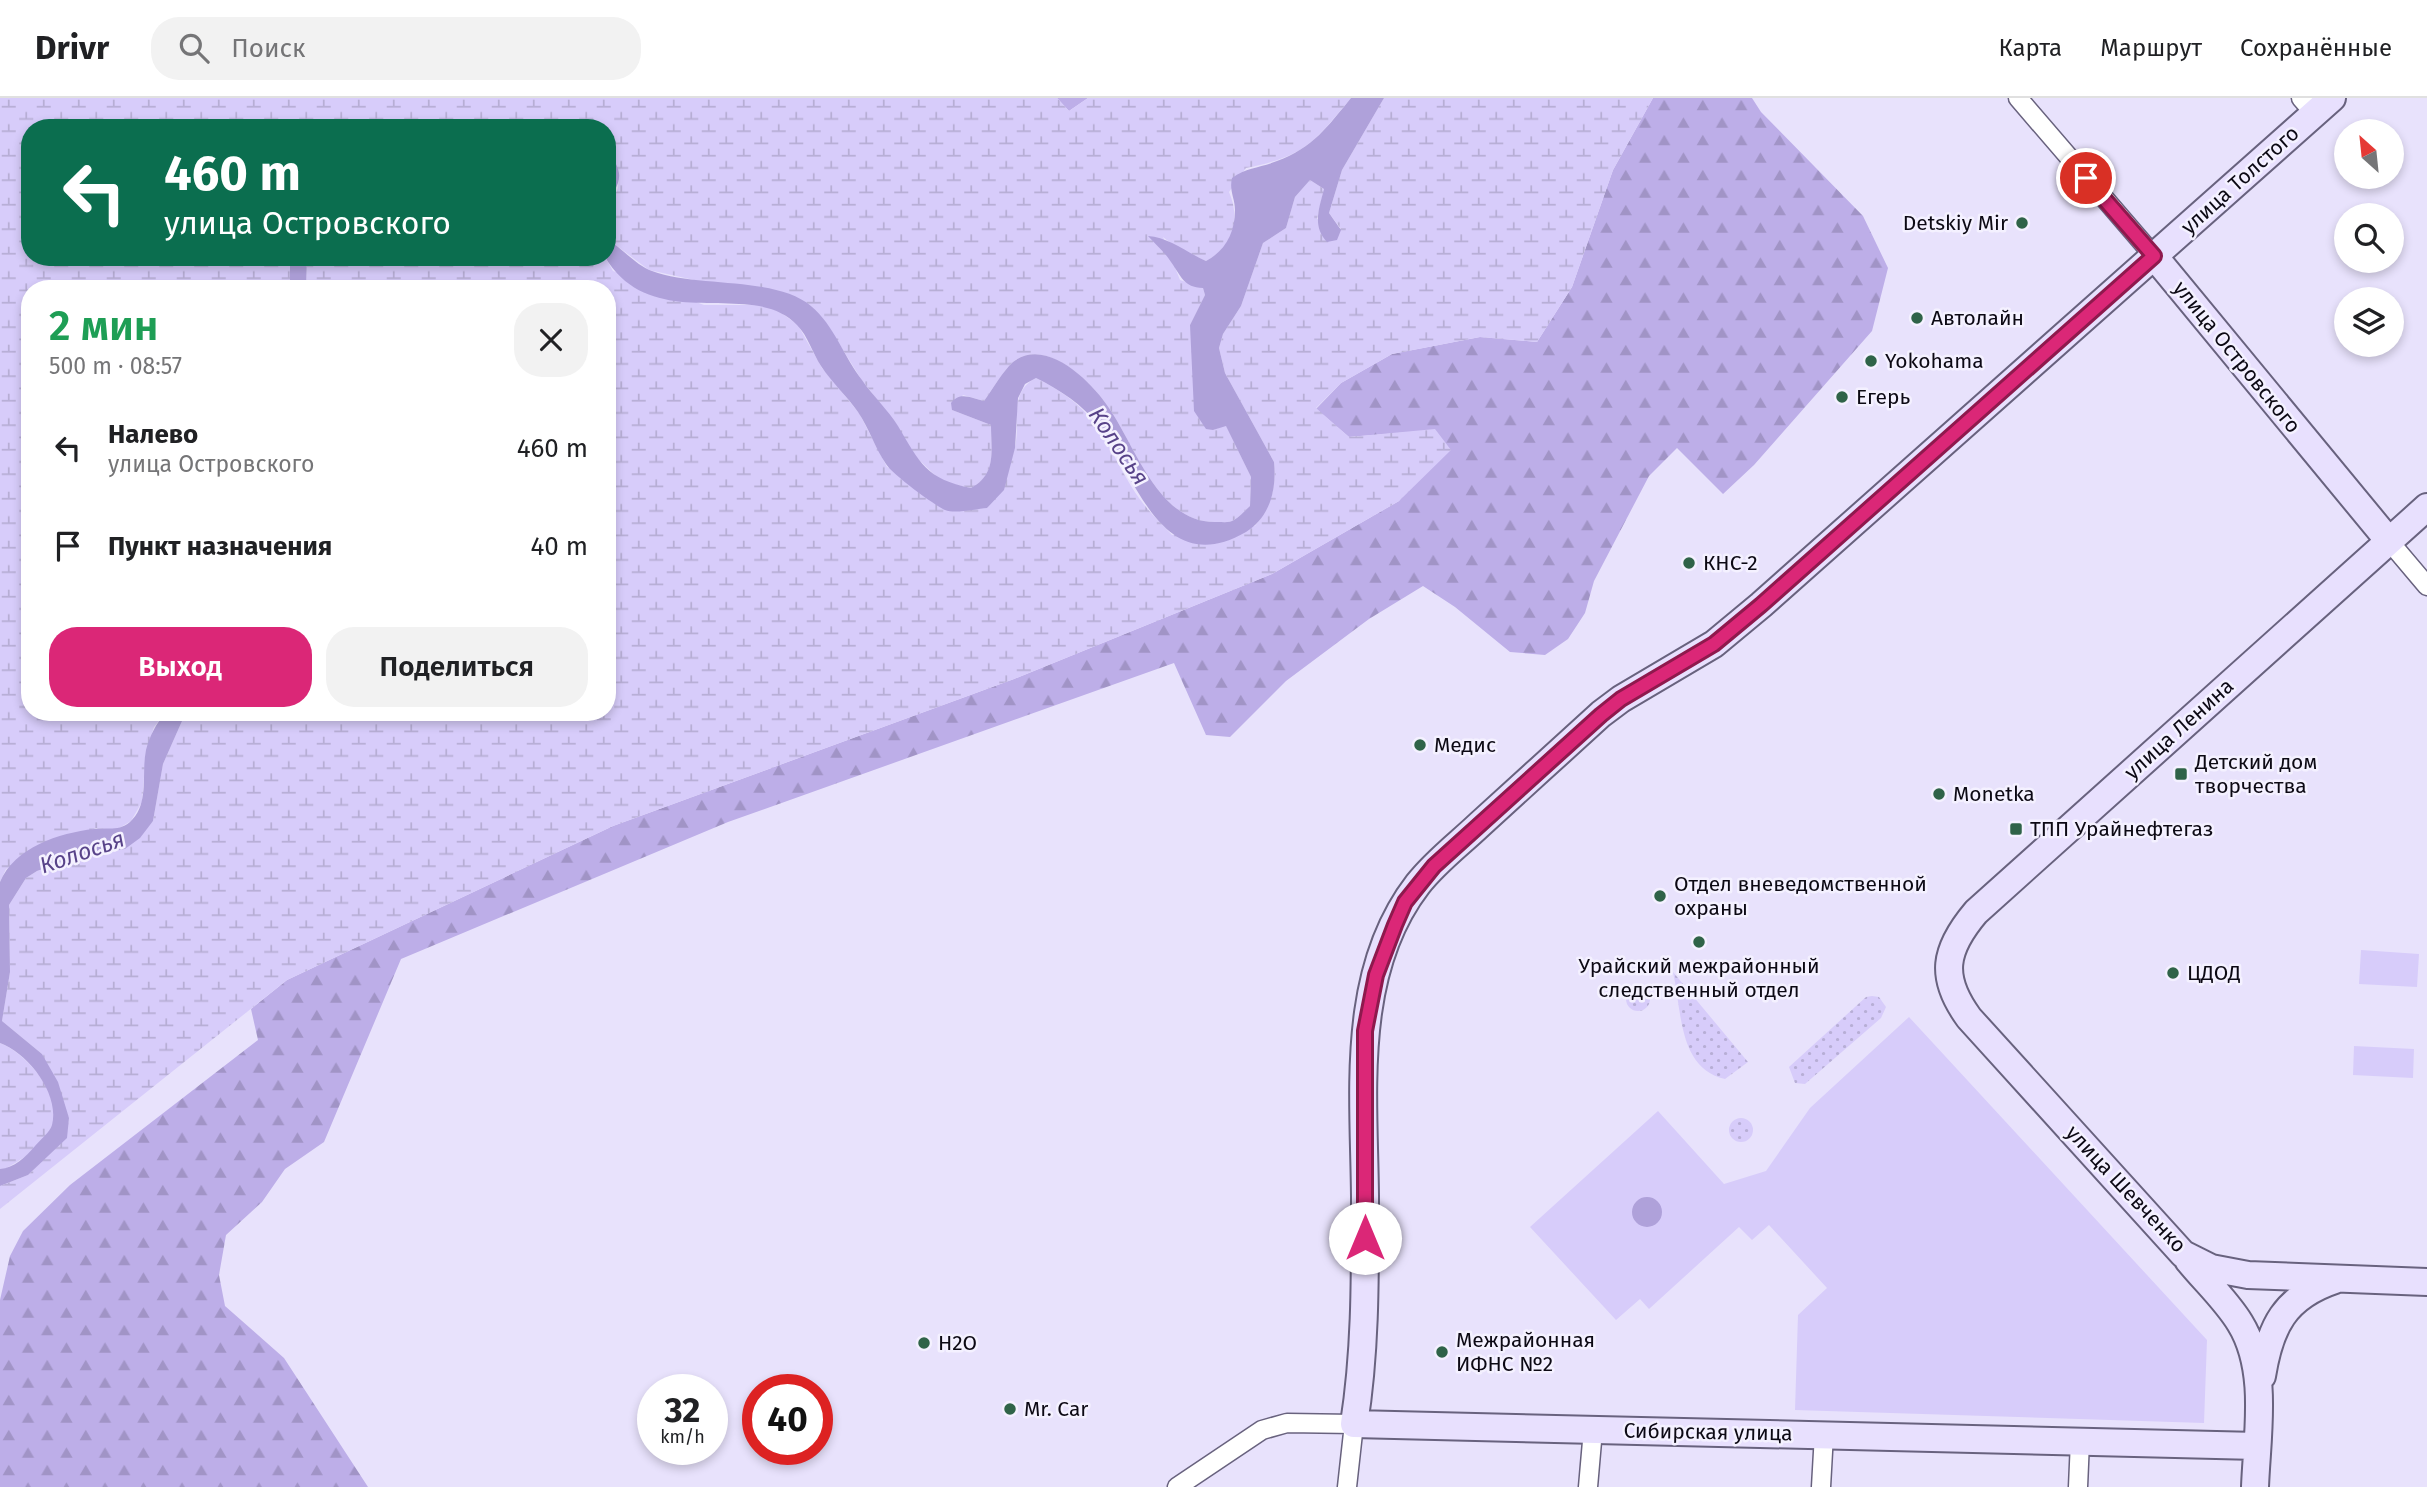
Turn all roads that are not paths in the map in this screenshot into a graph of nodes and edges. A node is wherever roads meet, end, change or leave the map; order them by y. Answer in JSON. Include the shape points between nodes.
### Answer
{"nodes":[{"id":1,"x":2018,"y":98,"type":"edge"},
{"id":2,"x":2316,"y":103,"type":"edge"},
{"id":3,"x":2154,"y":256,"type":"junction"},
{"id":4,"x":2427,"y":507,"type":"edge"},
{"id":5,"x":2389,"y":541,"type":"junction"},
{"id":6,"x":2427,"y":586,"type":"edge"},
{"id":7,"x":1948,"y":963,"type":"joint"},
{"id":8,"x":2183,"y":1254,"type":"junction"},
{"id":9,"x":2340,"y":1279,"type":"junction"},
{"id":10,"x":2427,"y":1282,"type":"edge"},
{"id":11,"x":2259,"y":1393,"type":"junction"},
{"id":12,"x":1354,"y":1424,"type":"junction"},
{"id":13,"x":1592,"y":1430,"type":"junction"},
{"id":14,"x":1824,"y":1434,"type":"junction"},
{"id":15,"x":2080,"y":1441,"type":"junction"},
{"id":16,"x":2257,"y":1446,"type":"junction"},
{"id":17,"x":1177,"y":1487,"type":"edge"},
{"id":18,"x":1347,"y":1487,"type":"edge"},
{"id":19,"x":1588,"y":1487,"type":"edge"},
{"id":20,"x":1821,"y":1487,"type":"edge"},
{"id":21,"x":2078,"y":1487,"type":"edge"},
{"id":22,"x":2255,"y":1487,"type":"edge"}],
"edges":[{"from":1,"to":3,"type":"street","name":"улица Островского"},
{"from":2,"to":3,"type":"street","name":"улица Толстого"},
{"from":3,"to":5,"type":"street","name":"улица Островского"},
{"from":3,"to":12,"type":"street","name":"улица Толстого","via":[[1741,622],[1601,715],[1419,882],[1405,902],[1384,953],[1366,1024],[1365,1251]]},
{"from":4,"to":5,"type":"street","name":"улица Ленина"},
{"from":5,"to":6,"type":"street","name":"улица Островского"},
{"from":5,"to":7,"type":"street","name":"улица Ленина","via":[[1976,912],[1952,947]]},
{"from":7,"to":8,"type":"street","name":"улица Шевченко","via":[[1949,983],[1969,1018]]},
{"from":8,"to":9,"type":"street","name":"улица Шевченко","via":[[2224,1272]]},
{"from":8,"to":11,"type":"street","via":[[2241,1325],[2252,1349]]},
{"from":9,"to":10,"type":"street","name":"улица Шевченко"},
{"from":9,"to":11,"type":"street","via":[[2305,1294],[2280,1317],[2269,1339]]},
{"from":11,"to":16,"type":"street"},
{"from":12,"to":13,"type":"street","name":"Сибирская улица"},
{"from":12,"to":17,"type":"street","name":"Сибирская улица","via":[[1287,1423],[1262,1430]]},
{"from":12,"to":18,"type":"street"},
{"from":13,"to":14,"type":"street","name":"Сибирская улица"},
{"from":13,"to":19,"type":"street"},
{"from":14,"to":15,"type":"street","name":"Сибирская улица"},
{"from":14,"to":20,"type":"street"},
{"from":15,"to":16,"type":"street","name":"Сибирская улица"},
{"from":15,"to":21,"type":"street"},
{"from":16,"to":22,"type":"street"}]}
